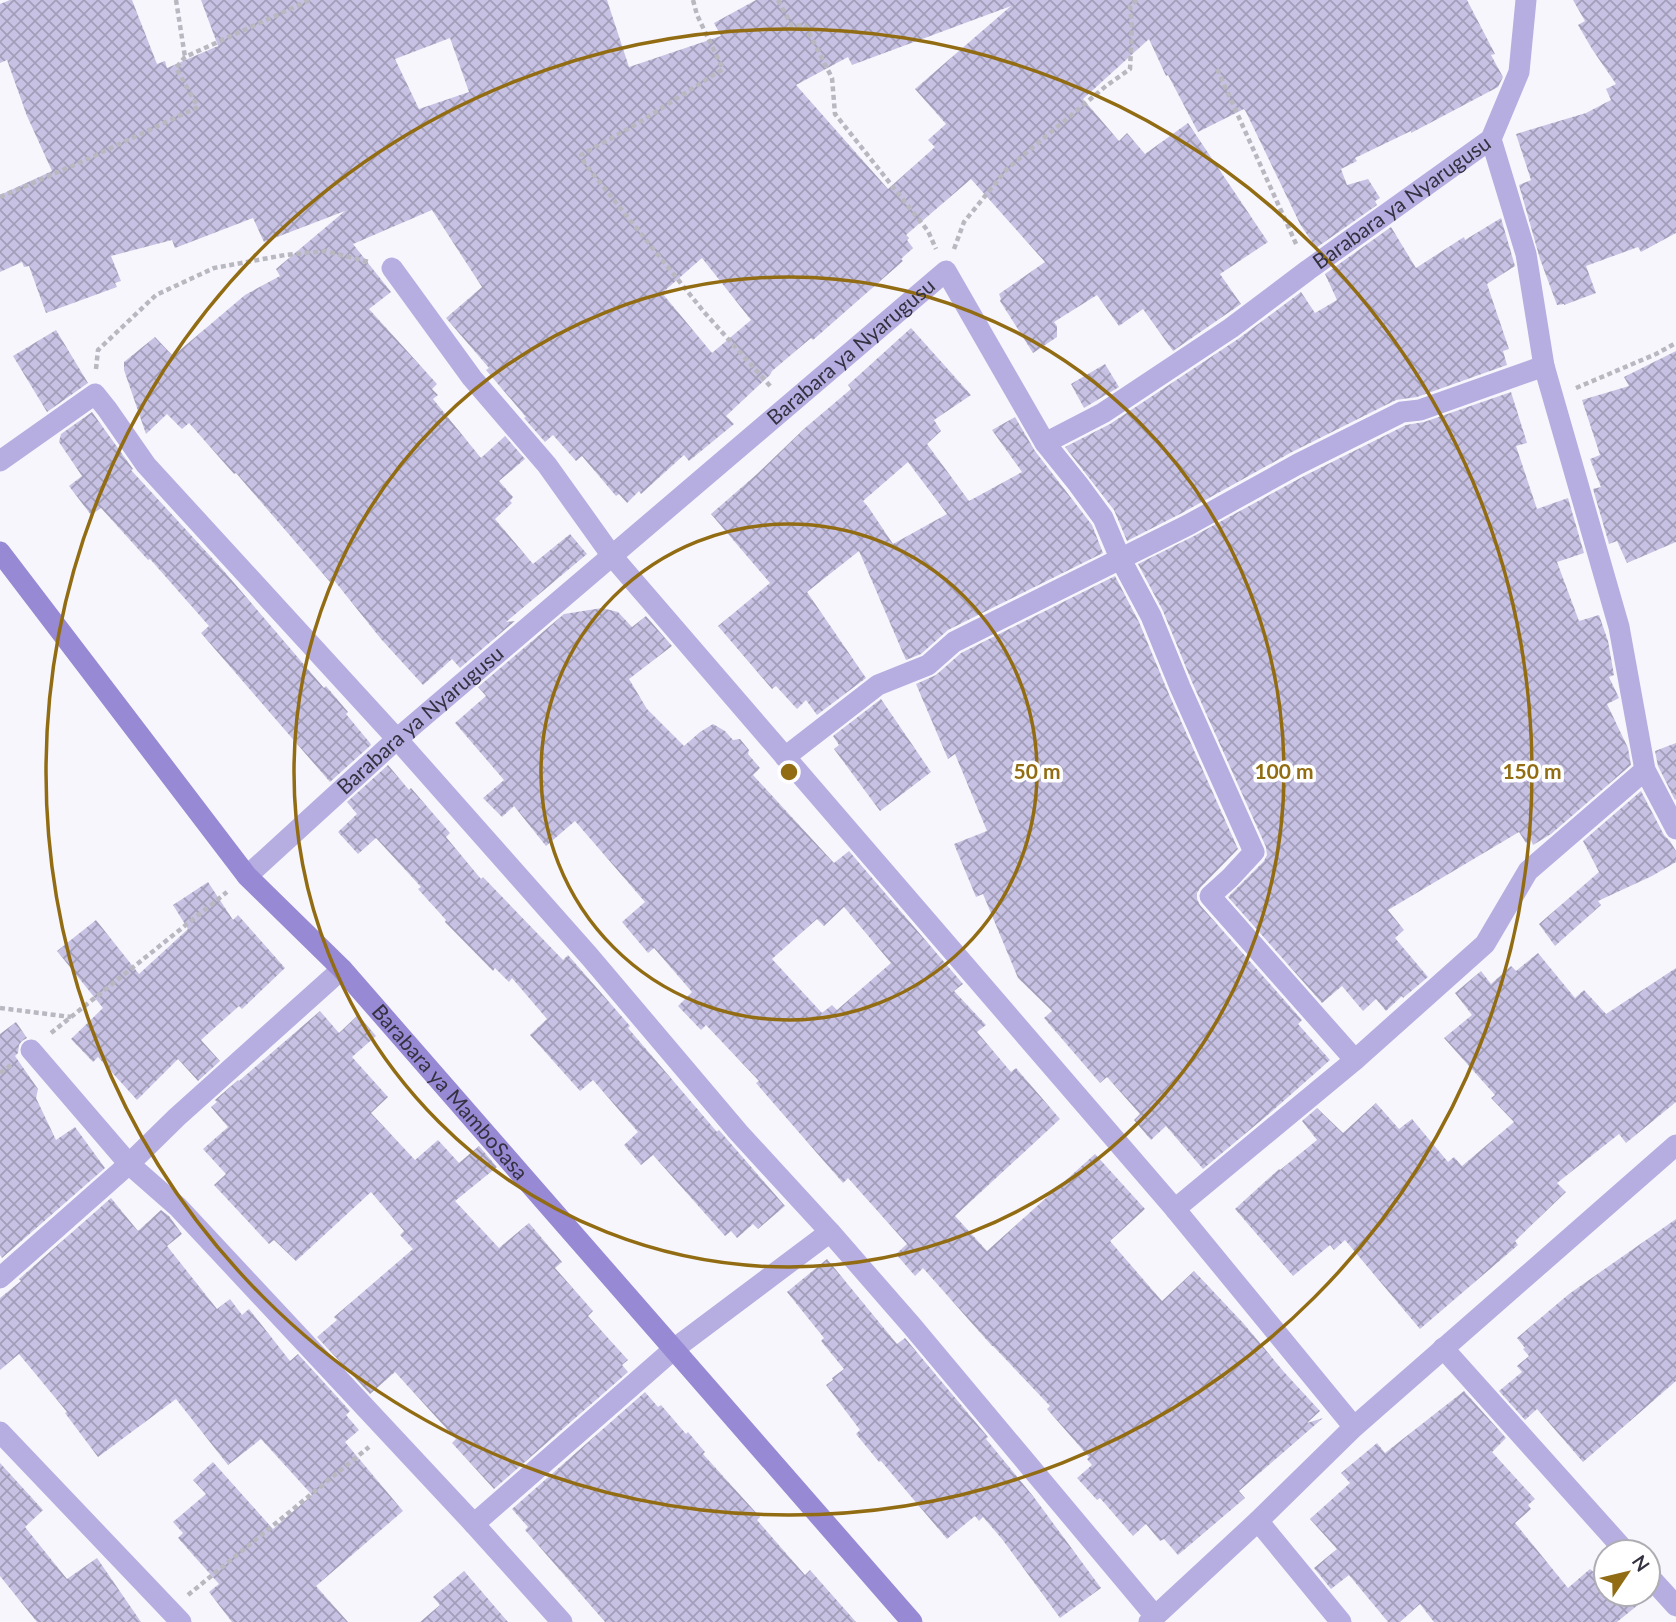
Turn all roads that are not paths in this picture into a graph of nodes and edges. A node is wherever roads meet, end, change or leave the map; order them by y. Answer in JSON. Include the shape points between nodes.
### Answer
{"nodes":[{"id":1,"x":1526,"y":0,"type":"edge"},
{"id":2,"x":1491,"y":139,"type":"junction"},
{"id":3,"x":391,"y":268,"type":"road end"},
{"id":4,"x":1544,"y":366,"type":"junction"},
{"id":5,"x":1045,"y":443,"type":"junction"},
{"id":6,"x":0,"y":461,"type":"edge"},
{"id":7,"x":0,"y":552,"type":"edge"},
{"id":8,"x":612,"y":556,"type":"junction"},
{"id":9,"x":1120,"y":558,"type":"junction"},
{"id":10,"x":397,"y":739,"type":"junction"},
{"id":11,"x":786,"y":757,"type":"junction"},
{"id":12,"x":1645,"y":770,"type":"junction"},
{"id":13,"x":1676,"y":830,"type":"edge"},
{"id":14,"x":247,"y":876,"type":"junction"},
{"id":15,"x":342,"y":969,"type":"junction"},
{"id":16,"x":31,"y":1050,"type":"road end"},
{"id":17,"x":1355,"y":1060,"type":"junction"},
{"id":18,"x":1676,"y":1145,"type":"edge"},
{"id":19,"x":129,"y":1164,"type":"junction"},
{"id":20,"x":1175,"y":1209,"type":"junction"},
{"id":21,"x":830,"y":1232,"type":"junction"},
{"id":22,"x":0,"y":1278,"type":"edge"},
{"id":23,"x":1443,"y":1348,"type":"junction"},
{"id":24,"x":674,"y":1349,"type":"junction"},
{"id":25,"x":1354,"y":1427,"type":"junction"},
{"id":26,"x":0,"y":1432,"type":"edge"},
{"id":27,"x":1258,"y":1521,"type":"junction"},
{"id":28,"x":474,"y":1524,"type":"junction"},
{"id":29,"x":1613,"y":1538,"type":"edge"},
{"id":30,"x":1662,"y":1591,"type":"edge"},
{"id":31,"x":1676,"y":1606,"type":"edge"},
{"id":32,"x":169,"y":1618,"type":"edge"},
{"id":33,"x":1152,"y":1619,"type":"edge"},
{"id":34,"x":558,"y":1620,"type":"edge"},
{"id":35,"x":912,"y":1622,"type":"edge"},
{"id":36,"x":1341,"y":1622,"type":"edge"}],
"edges":[{"from":1,"to":2,"type":"street","name":"Barabara ya Nyarugusu","via":[[1519,72]]},
{"from":2,"to":4,"type":"street","via":[[1526,254]]},
{"from":2,"to":5,"type":"street","name":"Barabara ya Nyarugusu","via":[[1231,328],[1102,413]]},
{"from":3,"to":8,"type":"street","via":[[472,378],[547,465]]},
{"from":4,"to":9,"type":"street","via":[[1420,410],[1402,412]]},
{"from":4,"to":12,"type":"street","via":[[1619,627]]},
{"from":5,"to":8,"type":"street","name":"Barabara ya Nyarugusu","via":[[946,271]]},
{"from":5,"to":9,"type":"street","via":[[1103,518]]},
{"from":6,"to":10,"type":"street","via":[[95,394],[146,465]]},
{"from":7,"to":14,"type":"street","name":"Barabara ya MamboSasa"},
{"from":8,"to":10,"type":"street","name":"Barabara ya Nyarugusu"},
{"from":8,"to":11,"type":"street"},
{"from":9,"to":11,"type":"street","via":[[954,642],[928,664],[878,685]]},
{"from":9,"to":17,"type":"street","via":[[1151,616],[1254,852],[1210,896]]},
{"from":10,"to":14,"type":"street","name":"Barabara ya Nyarugusu"},
{"from":10,"to":21,"type":"street"},
{"from":11,"to":20,"type":"street"},
{"from":12,"to":13,"type":"street"},
{"from":12,"to":17,"type":"street","via":[[1528,871],[1485,944]]},
{"from":14,"to":15,"type":"street","name":"Barabara ya MamboSasa"},
{"from":15,"to":19,"type":"street"},
{"from":15,"to":24,"type":"street","name":"Barabara ya MamboSasa"},
{"from":16,"to":19,"type":"street"},
{"from":17,"to":20,"type":"street"},
{"from":18,"to":23,"type":"street"},
{"from":19,"to":22,"type":"street"},
{"from":19,"to":28,"type":"street","via":[[178,1207]]},
{"from":20,"to":25,"type":"street"},
{"from":21,"to":24,"type":"street"},
{"from":21,"to":33,"type":"street"},
{"from":23,"to":25,"type":"street"},
{"from":23,"to":29,"type":"street"},
{"from":24,"to":28,"type":"street"},
{"from":24,"to":35,"type":"street","name":"Barabara ya MamboSasa"},
{"from":25,"to":27,"type":"street"},
{"from":26,"to":32,"type":"street"},
{"from":27,"to":33,"type":"street"},
{"from":27,"to":36,"type":"street"},
{"from":28,"to":34,"type":"street"},
{"from":30,"to":31,"type":"street"}]}
